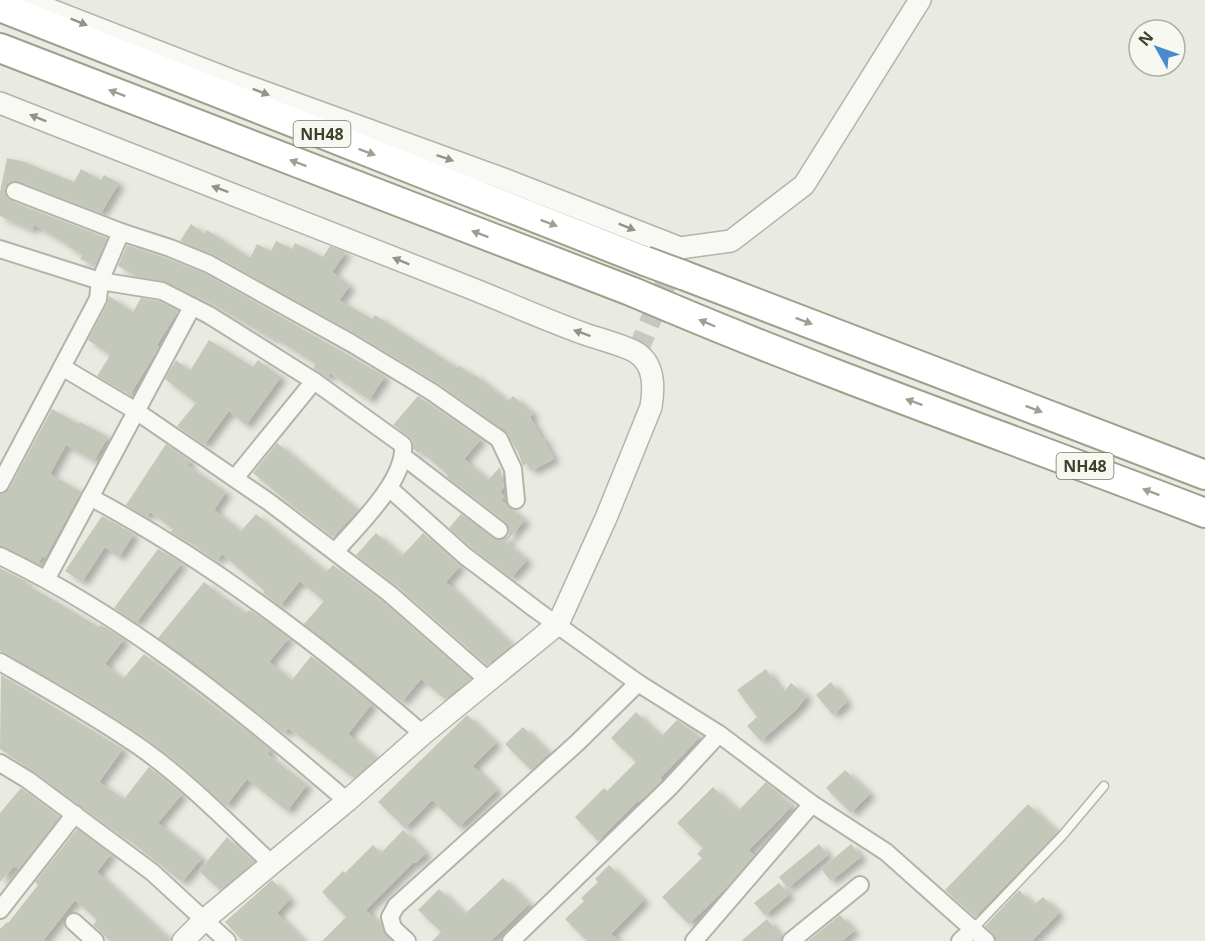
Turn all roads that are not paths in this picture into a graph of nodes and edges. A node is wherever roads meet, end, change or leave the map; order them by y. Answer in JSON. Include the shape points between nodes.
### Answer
{"nodes":[{"id":1,"x":25,"y":0,"type":"edge"},
{"id":2,"x":920,"y":0,"type":"edge"},
{"id":3,"x":0,"y":8,"type":"edge"},
{"id":4,"x":0,"y":48,"type":"edge"},
{"id":5,"x":0,"y":103,"type":"edge"},
{"id":6,"x":15,"y":191,"type":"dead end"},
{"id":7,"x":121,"y":232,"type":"junction"},
{"id":8,"x":0,"y":249,"type":"edge"},
{"id":9,"x":682,"y":261,"type":"junction"},
{"id":10,"x":100,"y":281,"type":"junction"},
{"id":11,"x":192,"y":307,"type":"junction"},
{"id":12,"x":62,"y":368,"type":"junction"},
{"id":13,"x":314,"y":381,"type":"junction"},
{"id":14,"x":136,"y":411,"type":"junction"},
{"id":15,"x":404,"y":457,"type":"junction"},
{"id":16,"x":1205,"y":475,"type":"edge"},
{"id":17,"x":235,"y":478,"type":"junction"},
{"id":18,"x":0,"y":484,"type":"edge"},
{"id":19,"x":389,"y":488,"type":"junction"},
{"id":20,"x":90,"y":497,"type":"junction"},
{"id":21,"x":516,"y":500,"type":"dead end"},
{"id":22,"x":1205,"y":513,"type":"edge"},
{"id":23,"x":499,"y":530,"type":"dead end"},
{"id":24,"x":335,"y":552,"type":"junction"},
{"id":25,"x":0,"y":556,"type":"edge"},
{"id":26,"x":47,"y":578,"type":"junction"},
{"id":27,"x":558,"y":624,"type":"junction"},
{"id":28,"x":0,"y":662,"type":"edge"},
{"id":29,"x":488,"y":680,"type":"junction"},
{"id":30,"x":638,"y":683,"type":"junction"},
{"id":31,"x":423,"y":734,"type":"junction"},
{"id":32,"x":719,"y":734,"type":"junction"},
{"id":33,"x":0,"y":763,"type":"edge"},
{"id":34,"x":1104,"y":786,"type":"dead end"},
{"id":35,"x":347,"y":801,"type":"junction"},
{"id":36,"x":812,"y":804,"type":"junction"},
{"id":37,"x":75,"y":814,"type":"junction"},
{"id":38,"x":272,"y":864,"type":"junction"},
{"id":39,"x":860,"y":885,"type":"dead end"},
{"id":40,"x":0,"y":910,"type":"edge"},
{"id":41,"x":204,"y":920,"type":"junction"},
{"id":42,"x":74,"y":922,"type":"dead end"},
{"id":43,"x":974,"y":928,"type":"junction"},
{"id":44,"x":95,"y":941,"type":"edge"},
{"id":45,"x":183,"y":941,"type":"edge"},
{"id":46,"x":227,"y":941,"type":"edge"},
{"id":47,"x":407,"y":941,"type":"edge"},
{"id":48,"x":511,"y":941,"type":"edge"},
{"id":49,"x":694,"y":941,"type":"edge"},
{"id":50,"x":791,"y":941,"type":"edge"},
{"id":51,"x":960,"y":941,"type":"edge"},
{"id":52,"x":986,"y":941,"type":"edge"}],
"edges":[{"from":1,"to":9,"type":"street","one_way":true,"via":[[231,81],[501,178]]},
{"from":2,"to":9,"type":"street","via":[[804,185],[732,241]]},
{"from":3,"to":9,"type":"highway","number":"NH48","one_way":true,"bridge":true,"via":[[645,261]]},
{"from":22,"to":4,"type":"highway","number":"NH48","one_way":true,"bridge":true,"via":[[742,338],[633,292]]},
{"from":27,"to":5,"type":"street","one_way":true,"via":[[651,406],[653,376],[637,353]]},
{"from":6,"to":7,"type":"street"},
{"from":7,"to":10,"type":"street"},
{"from":7,"to":21,"type":"street","via":[[209,264],[351,343],[471,418],[499,439],[513,469]]},
{"from":8,"to":10,"type":"street"},
{"from":9,"to":16,"type":"highway","number":"NH48","one_way":true,"via":[[882,352]]},
{"from":10,"to":11,"type":"street","via":[[162,291]]},
{"from":10,"to":12,"type":"street","via":[[98,299]]},
{"from":11,"to":13,"type":"street"},
{"from":11,"to":14,"type":"street"},
{"from":12,"to":14,"type":"street"},
{"from":12,"to":18,"type":"street"},
{"from":13,"to":15,"type":"street","via":[[403,445]]},
{"from":13,"to":17,"type":"street"},
{"from":14,"to":17,"type":"street"},
{"from":14,"to":20,"type":"street"},
{"from":15,"to":19,"type":"street"},
{"from":15,"to":23,"type":"street"},
{"from":17,"to":24,"type":"street"},
{"from":19,"to":24,"type":"street"},
{"from":19,"to":27,"type":"street","via":[[465,556]]},
{"from":20,"to":26,"type":"street"},
{"from":20,"to":31,"type":"street","via":[[142,525],[303,634]]},
{"from":24,"to":29,"type":"street","via":[[390,594]]},
{"from":25,"to":26,"type":"street"},
{"from":26,"to":35,"type":"street","via":[[185,668]]},
{"from":27,"to":29,"type":"street"},
{"from":27,"to":30,"type":"street"},
{"from":28,"to":38,"type":"street","via":[[138,746],[192,789]]},
{"from":29,"to":31,"type":"street"},
{"from":30,"to":32,"type":"street"},
{"from":30,"to":47,"type":"street","via":[[396,906],[390,917],[393,928]]},
{"from":31,"to":35,"type":"street"},
{"from":32,"to":36,"type":"street"},
{"from":32,"to":48,"type":"street","via":[[670,787]]},
{"from":33,"to":37,"type":"street"},
{"from":34,"to":43,"type":"lane"},
{"from":35,"to":38,"type":"street"},
{"from":36,"to":43,"type":"street","via":[[886,852]]},
{"from":36,"to":49,"type":"street"},
{"from":37,"to":40,"type":"street"},
{"from":37,"to":41,"type":"street","via":[[152,872]]},
{"from":38,"to":41,"type":"street"},
{"from":39,"to":50,"type":"street"},
{"from":41,"to":45,"type":"street"},
{"from":41,"to":46,"type":"street"},
{"from":42,"to":44,"type":"street"},
{"from":43,"to":51,"type":"street"},
{"from":43,"to":52,"type":"street"}]}
